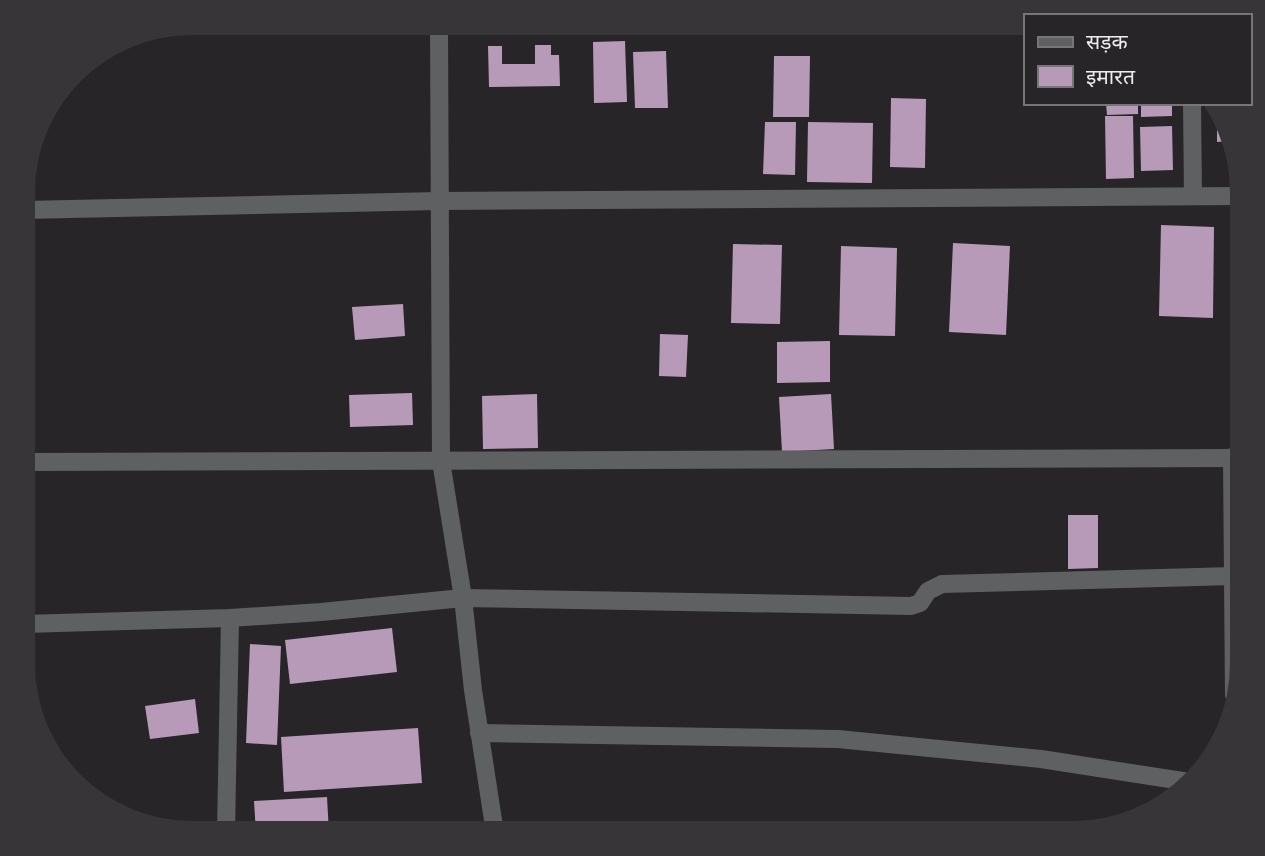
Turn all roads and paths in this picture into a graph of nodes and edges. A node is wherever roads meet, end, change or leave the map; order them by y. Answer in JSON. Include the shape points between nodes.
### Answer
{"nodes":[{"id":1,"x":439,"y":35,"type":"edge"},
{"id":2,"x":1192,"y":105,"type":"edge"},
{"id":3,"x":1230,"y":196,"type":"edge"},
{"id":4,"x":1193,"y":197,"type":"junction"},
{"id":5,"x":439,"y":201,"type":"junction"},
{"id":6,"x":35,"y":210,"type":"edge"},
{"id":7,"x":1230,"y":457,"type":"edge"},
{"id":8,"x":441,"y":461,"type":"junction"},
{"id":9,"x":35,"y":462,"type":"edge"},
{"id":10,"x":1230,"y":576,"type":"edge"},
{"id":11,"x":463,"y":598,"type":"junction"},
{"id":12,"x":230,"y":618,"type":"junction"},
{"id":13,"x":35,"y":624,"type":"edge"},
{"id":14,"x":480,"y":733,"type":"junction"},
{"id":15,"x":1178,"y":780,"type":"edge"},
{"id":16,"x":226,"y":821,"type":"edge"},
{"id":17,"x":493,"y":821,"type":"edge"}],
"edges":[{"from":1,"to":5,"type":"street"},
{"from":2,"to":4,"type":"street"},
{"from":3,"to":4,"type":"street"},
{"from":4,"to":5,"type":"street"},
{"from":5,"to":6,"type":"street"},
{"from":5,"to":8,"type":"street"},
{"from":7,"to":8,"type":"street"},
{"from":8,"to":9,"type":"street"},
{"from":8,"to":11,"type":"street"},
{"from":10,"to":11,"type":"street","via":[[942,584],[911,607]]},
{"from":11,"to":12,"type":"street"},
{"from":11,"to":14,"type":"street"},
{"from":12,"to":13,"type":"street"},
{"from":12,"to":16,"type":"street"},
{"from":14,"to":15,"type":"street","via":[[838,738],[1041,759]]},
{"from":14,"to":17,"type":"street"}]}
